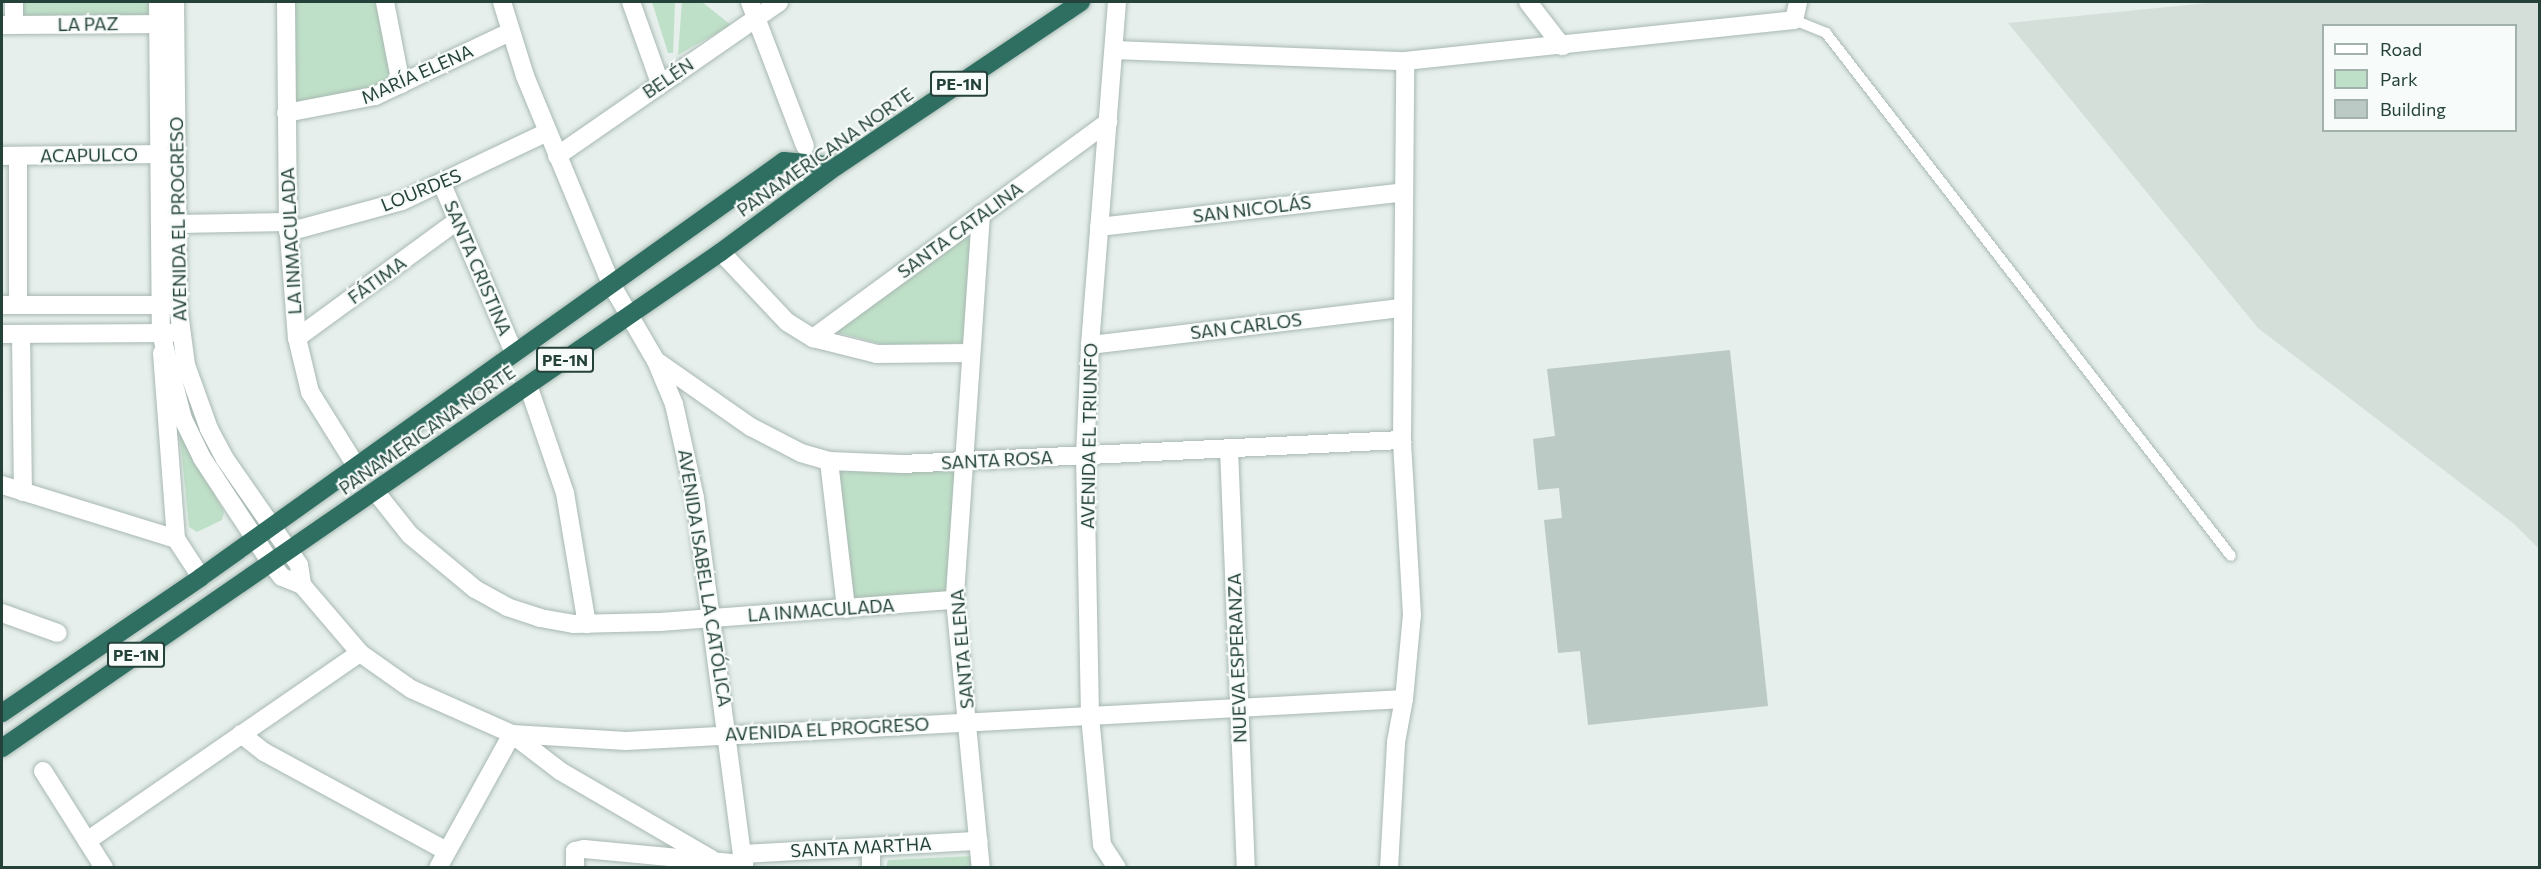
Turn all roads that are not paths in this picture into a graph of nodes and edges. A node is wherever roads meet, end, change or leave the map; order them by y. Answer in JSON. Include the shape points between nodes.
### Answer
{"nodes":[{"id":1,"x":14,"y":2,"type":"edge"},
{"id":2,"x":158,"y":2,"type":"edge"},
{"id":3,"x":175,"y":2,"type":"edge"},
{"id":4,"x":286,"y":2,"type":"edge"},
{"id":5,"x":385,"y":2,"type":"edge"},
{"id":6,"x":501,"y":2,"type":"edge"},
{"id":7,"x":631,"y":2,"type":"edge"},
{"id":8,"x":779,"y":2,"type":"edge"},
{"id":9,"x":1081,"y":2,"type":"edge"},
{"id":10,"x":1117,"y":2,"type":"edge"},
{"id":11,"x":1527,"y":2,"type":"edge"},
{"id":12,"x":1798,"y":2,"type":"edge"},
{"id":13,"x":753,"y":10,"type":"edge"},
{"id":14,"x":1794,"y":20,"type":"junction"},
{"id":15,"x":167,"y":24,"type":"junction"},
{"id":16,"x":8,"y":25,"type":"edge"},
{"id":17,"x":510,"y":32,"type":"junction"},
{"id":18,"x":1562,"y":46,"type":"junction"},
{"id":19,"x":1114,"y":50,"type":"junction"},
{"id":20,"x":1405,"y":61,"type":"junction"},
{"id":21,"x":660,"y":83,"type":"junction"},
{"id":22,"x":401,"y":84,"type":"junction"},
{"id":23,"x":286,"y":113,"type":"junction"},
{"id":24,"x":1108,"y":122,"type":"junction"},
{"id":25,"x":547,"y":132,"type":"junction"},
{"id":26,"x":805,"y":146,"type":"dead end"},
{"id":27,"x":168,"y":154,"type":"junction"},
{"id":28,"x":10,"y":156,"type":"edge"},
{"id":29,"x":557,"y":156,"type":"junction"},
{"id":30,"x":837,"y":166,"type":"junction"},
{"id":31,"x":442,"y":184,"type":"junction"},
{"id":32,"x":1404,"y":192,"type":"junction"},
{"id":33,"x":981,"y":214,"type":"junction"},
{"id":34,"x":457,"y":221,"type":"junction"},
{"id":35,"x":178,"y":224,"type":"junction"},
{"id":36,"x":288,"y":227,"type":"junction"},
{"id":37,"x":1100,"y":227,"type":"junction"},
{"id":38,"x":721,"y":252,"type":"junction"},
{"id":39,"x":611,"y":284,"type":"junction"},
{"id":40,"x":10,"y":305,"type":"edge"},
{"id":41,"x":178,"y":305,"type":"junction"},
{"id":42,"x":158,"y":306,"type":"junction"},
{"id":43,"x":1402,"y":308,"type":"junction"},
{"id":44,"x":627,"y":316,"type":"junction"},
{"id":45,"x":180,"y":332,"type":"junction"},
{"id":46,"x":160,"y":333,"type":"junction"},
{"id":47,"x":2,"y":334,"type":"edge"},
{"id":48,"x":21,"y":334,"type":"junction"},
{"id":49,"x":297,"y":338,"type":"junction"},
{"id":50,"x":813,"y":338,"type":"junction"},
{"id":51,"x":1090,"y":345,"type":"junction"},
{"id":52,"x":514,"y":353,"type":"junction"},
{"id":53,"x":970,"y":353,"type":"junction"},
{"id":54,"x":656,"y":361,"type":"junction"},
{"id":55,"x":528,"y":385,"type":"junction"},
{"id":56,"x":1402,"y":440,"type":"junction"},
{"id":57,"x":1229,"y":449,"type":"junction"},
{"id":58,"x":1085,"y":456,"type":"junction"},
{"id":59,"x":829,"y":461,"type":"junction"},
{"id":60,"x":965,"y":461,"type":"junction"},
{"id":61,"x":356,"y":466,"type":"junction"},
{"id":62,"x":2,"y":485,"type":"edge"},
{"id":63,"x":375,"y":491,"type":"junction"},
{"id":64,"x":22,"y":492,"type":"junction"},
{"id":65,"x":271,"y":526,"type":"junction"},
{"id":66,"x":176,"y":539,"type":"junction"},
{"id":67,"x":254,"y":539,"type":"junction"},
{"id":68,"x":289,"y":550,"type":"junction"},
{"id":69,"x":2231,"y":556,"type":"dead end"},
{"id":70,"x":271,"y":563,"type":"junction"},
{"id":71,"x":201,"y":577,"type":"junction"},
{"id":72,"x":302,"y":585,"type":"junction"},
{"id":73,"x":955,"y":600,"type":"junction"},
{"id":74,"x":846,"y":609,"type":"junction"},
{"id":75,"x":2,"y":613,"type":"edge"},
{"id":76,"x":713,"y":618,"type":"junction"},
{"id":77,"x":587,"y":624,"type":"junction"},
{"id":78,"x":58,"y":633,"type":"dead end"},
{"id":79,"x":360,"y":653,"type":"junction"},
{"id":80,"x":1404,"y":699,"type":"junction"},
{"id":81,"x":1239,"y":709,"type":"junction"},
{"id":82,"x":2,"y":713,"type":"edge"},
{"id":83,"x":1090,"y":716,"type":"junction"},
{"id":84,"x":969,"y":721,"type":"junction"},
{"id":85,"x":241,"y":734,"type":"junction"},
{"id":86,"x":512,"y":734,"type":"junction"},
{"id":87,"x":728,"y":735,"type":"junction"},
{"id":88,"x":2,"y":748,"type":"edge"},
{"id":89,"x":43,"y":771,"type":"dead end"},
{"id":90,"x":87,"y":841,"type":"junction"},
{"id":91,"x":979,"y":841,"type":"junction"},
{"id":92,"x":871,"y":847,"type":"junction"},
{"id":93,"x":442,"y":859,"type":"edge"},
{"id":94,"x":575,"y":859,"type":"edge"},
{"id":95,"x":711,"y":859,"type":"junction"},
{"id":96,"x":744,"y":862,"type":"edge"},
{"id":97,"x":104,"y":867,"type":"edge"},
{"id":98,"x":871,"y":867,"type":"edge"},
{"id":99,"x":981,"y":867,"type":"edge"},
{"id":100,"x":1116,"y":867,"type":"edge"},
{"id":101,"x":1246,"y":867,"type":"edge"},
{"id":102,"x":1389,"y":867,"type":"edge"}],
"edges":[{"from":1,"to":16,"type":"street"},
{"from":2,"to":15,"type":"street","name":"AVENIDA EL PROGRESO"},
{"from":3,"to":15,"type":"street","name":"AVENIDA EL PROGRESO"},
{"from":4,"to":23,"type":"street","name":"LA INMACULADA"},
{"from":5,"to":22,"type":"street"},
{"from":6,"to":17,"type":"street","name":"AVENIDA ISABEL LA CATÓLICA"},
{"from":7,"to":21,"type":"street"},
{"from":8,"to":13,"type":"street","name":"BELÉN"},
{"from":9,"to":30,"type":"highway","name":"PANAMERICANA NORTE","number":"PE-1N"},
{"from":10,"to":19,"type":"street","name":"AVENIDA EL TRIUNFO"},
{"from":11,"to":18,"type":"street"},
{"from":12,"to":14,"type":"street"},
{"from":13,"to":21,"type":"street","name":"BELÉN"},
{"from":13,"to":26,"type":"street"},
{"from":14,"to":18,"type":"street"},
{"from":14,"to":69,"type":"lane","via":[[1826,33]]},
{"from":15,"to":16,"type":"street","name":"LA PAZ"},
{"from":15,"to":27,"type":"street","name":"AVENIDA EL PROGRESO"},
{"from":17,"to":22,"type":"street","name":"MARÍA ELENA"},
{"from":17,"to":25,"type":"street","name":"AVENIDA ISABEL LA CATÓLICA"},
{"from":18,"to":20,"type":"street"},
{"from":19,"to":20,"type":"street"},
{"from":19,"to":24,"type":"street","name":"AVENIDA EL TRIUNFO"},
{"from":20,"to":32,"type":"street"},
{"from":21,"to":29,"type":"street","name":"BELÉN"},
{"from":22,"to":23,"type":"street","name":"MARÍA ELENA","via":[[349,103]]},
{"from":23,"to":36,"type":"street","name":"LA INMACULADA"},
{"from":24,"to":33,"type":"street","name":"SANTA CATALINA"},
{"from":24,"to":37,"type":"street","name":"AVENIDA EL TRIUNFO"},
{"from":25,"to":29,"type":"street","name":"AVENIDA ISABEL LA CATÓLICA"},
{"from":25,"to":31,"type":"street","name":"LOURDES"},
{"from":27,"to":28,"type":"street","name":"ACAPULCO"},
{"from":27,"to":35,"type":"street","name":"AVENIDA EL PROGRESO"},
{"from":27,"to":42,"type":"street","name":"AVENIDA EL PROGRESO"},
{"from":28,"to":40,"type":"street"},
{"from":29,"to":39,"type":"street","name":"AVENIDA ISABEL LA CATÓLICA"},
{"from":30,"to":38,"type":"highway","name":"PANAMERICANA NORTE","number":"PE-1N"},
{"from":30,"to":39,"type":"highway","name":"PANAMERICANA NORTE","number":"PE-1N","via":[[783,161]]},
{"from":31,"to":34,"type":"street","name":"SANTA CRISTINA"},
{"from":31,"to":36,"type":"street","name":"LOURDES","via":[[370,211]]},
{"from":32,"to":37,"type":"street","name":"SAN NICOLÁS"},
{"from":32,"to":43,"type":"street"},
{"from":33,"to":50,"type":"street","name":"SANTA CATALINA"},
{"from":33,"to":53,"type":"street","name":"SANTA ELENA"},
{"from":34,"to":49,"type":"street","name":"FÁTIMA"},
{"from":34,"to":52,"type":"street","name":"SANTA CRISTINA"},
{"from":35,"to":36,"type":"street","name":"LOURDES"},
{"from":35,"to":41,"type":"street","name":"AVENIDA EL PROGRESO"},
{"from":36,"to":49,"type":"street","name":"LA INMACULADA"},
{"from":37,"to":51,"type":"street","name":"AVENIDA EL TRIUNFO"},
{"from":38,"to":44,"type":"highway","name":"PANAMERICANA NORTE","number":"PE-1N"},
{"from":38,"to":50,"type":"street","via":[[780,316]]},
{"from":39,"to":44,"type":"street","name":"AVENIDA ISABEL LA CATÓLICA"},
{"from":39,"to":52,"type":"highway","name":"PANAMERICANA NORTE","number":"PE-1N"},
{"from":40,"to":42,"type":"street"},
{"from":41,"to":42,"type":"street"},
{"from":41,"to":45,"type":"street","name":"AVENIDA EL PROGRESO"},
{"from":42,"to":46,"type":"street","name":"AVENIDA EL PROGRESO"},
{"from":43,"to":51,"type":"street","name":"SAN CARLOS"},
{"from":43,"to":56,"type":"street"},
{"from":44,"to":54,"type":"street","name":"AVENIDA ISABEL LA CATÓLICA"},
{"from":44,"to":55,"type":"highway","name":"PANAMERICANA NORTE","number":"PE-1N"},
{"from":45,"to":46,"type":"street"},
{"from":45,"to":65,"type":"street","name":"AVENIDA EL PROGRESO","via":[[186,365],[208,429]]},
{"from":46,"to":48,"type":"street"},
{"from":46,"to":66,"type":"street","name":"AVENIDA EL PROGRESO"},
{"from":46,"to":67,"type":"street","name":"AVENIDA EL PROGRESO","via":[[183,419],[202,459]]},
{"from":47,"to":48,"type":"street"},
{"from":48,"to":64,"type":"street"},
{"from":49,"to":61,"type":"street","name":"LA INMACULADA","via":[[310,392]]},
{"from":50,"to":53,"type":"street","via":[[877,354]]},
{"from":51,"to":58,"type":"street","name":"AVENIDA EL TRIUNFO"},
{"from":52,"to":61,"type":"highway","name":"PANAMERICANA NORTE","number":"PE-1N"},
{"from":53,"to":60,"type":"street","name":"SANTA ELENA"},
{"from":54,"to":59,"type":"street","name":"SANTA ROSA","via":[[752,428],[801,453]]},
{"from":54,"to":76,"type":"street","name":"AVENIDA ISABEL LA CATÓLICA","via":[[685,447]]},
{"from":55,"to":63,"type":"highway","name":"PANAMERICANA NORTE","number":"PE-1N"},
{"from":55,"to":77,"type":"street","via":[[565,493]]},
{"from":56,"to":57,"type":"street","name":"SANTA ROSA"},
{"from":56,"to":80,"type":"street","via":[[1412,615]]},
{"from":57,"to":58,"type":"street","name":"SANTA ROSA"},
{"from":57,"to":81,"type":"street","name":"NUEVA ESPERANZA"},
{"from":58,"to":60,"type":"street","name":"SANTA ROSA"},
{"from":58,"to":83,"type":"street","name":"AVENIDA EL TRIUNFO"},
{"from":59,"to":60,"type":"street","name":"SANTA ROSA"},
{"from":59,"to":74,"type":"street"},
{"from":60,"to":73,"type":"street","name":"SANTA ELENA"},
{"from":61,"to":65,"type":"highway","name":"PANAMERICANA NORTE","number":"PE-1N"},
{"from":62,"to":64,"type":"street"},
{"from":63,"to":68,"type":"highway","name":"PANAMERICANA NORTE","number":"PE-1N"},
{"from":63,"to":77,"type":"street","name":"LA INMACULADA","via":[[410,535],[475,589],[507,607],[540,618]]},
{"from":64,"to":66,"type":"street"},
{"from":65,"to":67,"type":"highway","name":"PANAMERICANA NORTE","number":"PE-1N"},
{"from":65,"to":68,"type":"street","name":"AVENIDA EL PROGRESO"},
{"from":66,"to":71,"type":"street"},
{"from":67,"to":70,"type":"street","name":"AVENIDA EL PROGRESO"},
{"from":67,"to":71,"type":"highway","name":"PANAMERICANA NORTE","number":"PE-1N"},
{"from":68,"to":70,"type":"highway","name":"PANAMERICANA NORTE","number":"PE-1N"},
{"from":68,"to":72,"type":"street","name":"AVENIDA EL PROGRESO","via":[[299,565]]},
{"from":70,"to":72,"type":"street","name":"AVENIDA EL PROGRESO","via":[[282,577]]},
{"from":70,"to":88,"type":"highway","name":"PANAMERICANA NORTE","number":"PE-1N"},
{"from":71,"to":82,"type":"highway","name":"PANAMERICANA NORTE","number":"PE-1N"},
{"from":72,"to":79,"type":"street","name":"AVENIDA EL PROGRESO"},
{"from":73,"to":74,"type":"street","name":"LA INMACULADA"},
{"from":73,"to":84,"type":"street","name":"SANTA ELENA"},
{"from":74,"to":76,"type":"street","name":"LA INMACULADA"},
{"from":75,"to":78,"type":"street"},
{"from":76,"to":77,"type":"street","name":"LA INMACULADA"},
{"from":76,"to":87,"type":"street","name":"AVENIDA ISABEL LA CATÓLICA"},
{"from":79,"to":85,"type":"street"},
{"from":79,"to":86,"type":"street","name":"AVENIDA EL PROGRESO","via":[[411,689]]},
{"from":80,"to":81,"type":"street","name":"AVENIDA EL PROGRESO"},
{"from":80,"to":102,"type":"street","via":[[1396,742]]},
{"from":81,"to":83,"type":"street","name":"AVENIDA EL PROGRESO"},
{"from":81,"to":101,"type":"street","name":"NUEVA ESPERANZA"},
{"from":83,"to":84,"type":"street","name":"AVENIDA EL PROGRESO"},
{"from":83,"to":100,"type":"street","name":"AVENIDA EL TRIUNFO","via":[[1102,845]]},
{"from":84,"to":87,"type":"street","name":"AVENIDA EL PROGRESO"},
{"from":84,"to":91,"type":"street","name":"SANTA ELENA"},
{"from":85,"to":90,"type":"street"},
{"from":85,"to":93,"type":"street","via":[[264,752]]},
{"from":86,"to":87,"type":"street","name":"AVENIDA EL PROGRESO","via":[[626,741]]},
{"from":86,"to":93,"type":"street"},
{"from":86,"to":95,"type":"street","via":[[560,771]]},
{"from":87,"to":96,"type":"street","name":"AVENIDA ISABEL LA CATÓLICA"},
{"from":89,"to":90,"type":"street"},
{"from":90,"to":97,"type":"street"},
{"from":91,"to":92,"type":"street","name":"SANTA MARTHA"},
{"from":91,"to":99,"type":"street","name":"SANTA ELENA"},
{"from":92,"to":96,"type":"street","name":"SANTA MARTHA"},
{"from":92,"to":98,"type":"street"},
{"from":94,"to":95,"type":"street","name":"SANTA MARTHA"},
{"from":95,"to":96,"type":"street","name":"SANTA MARTHA"}]}
